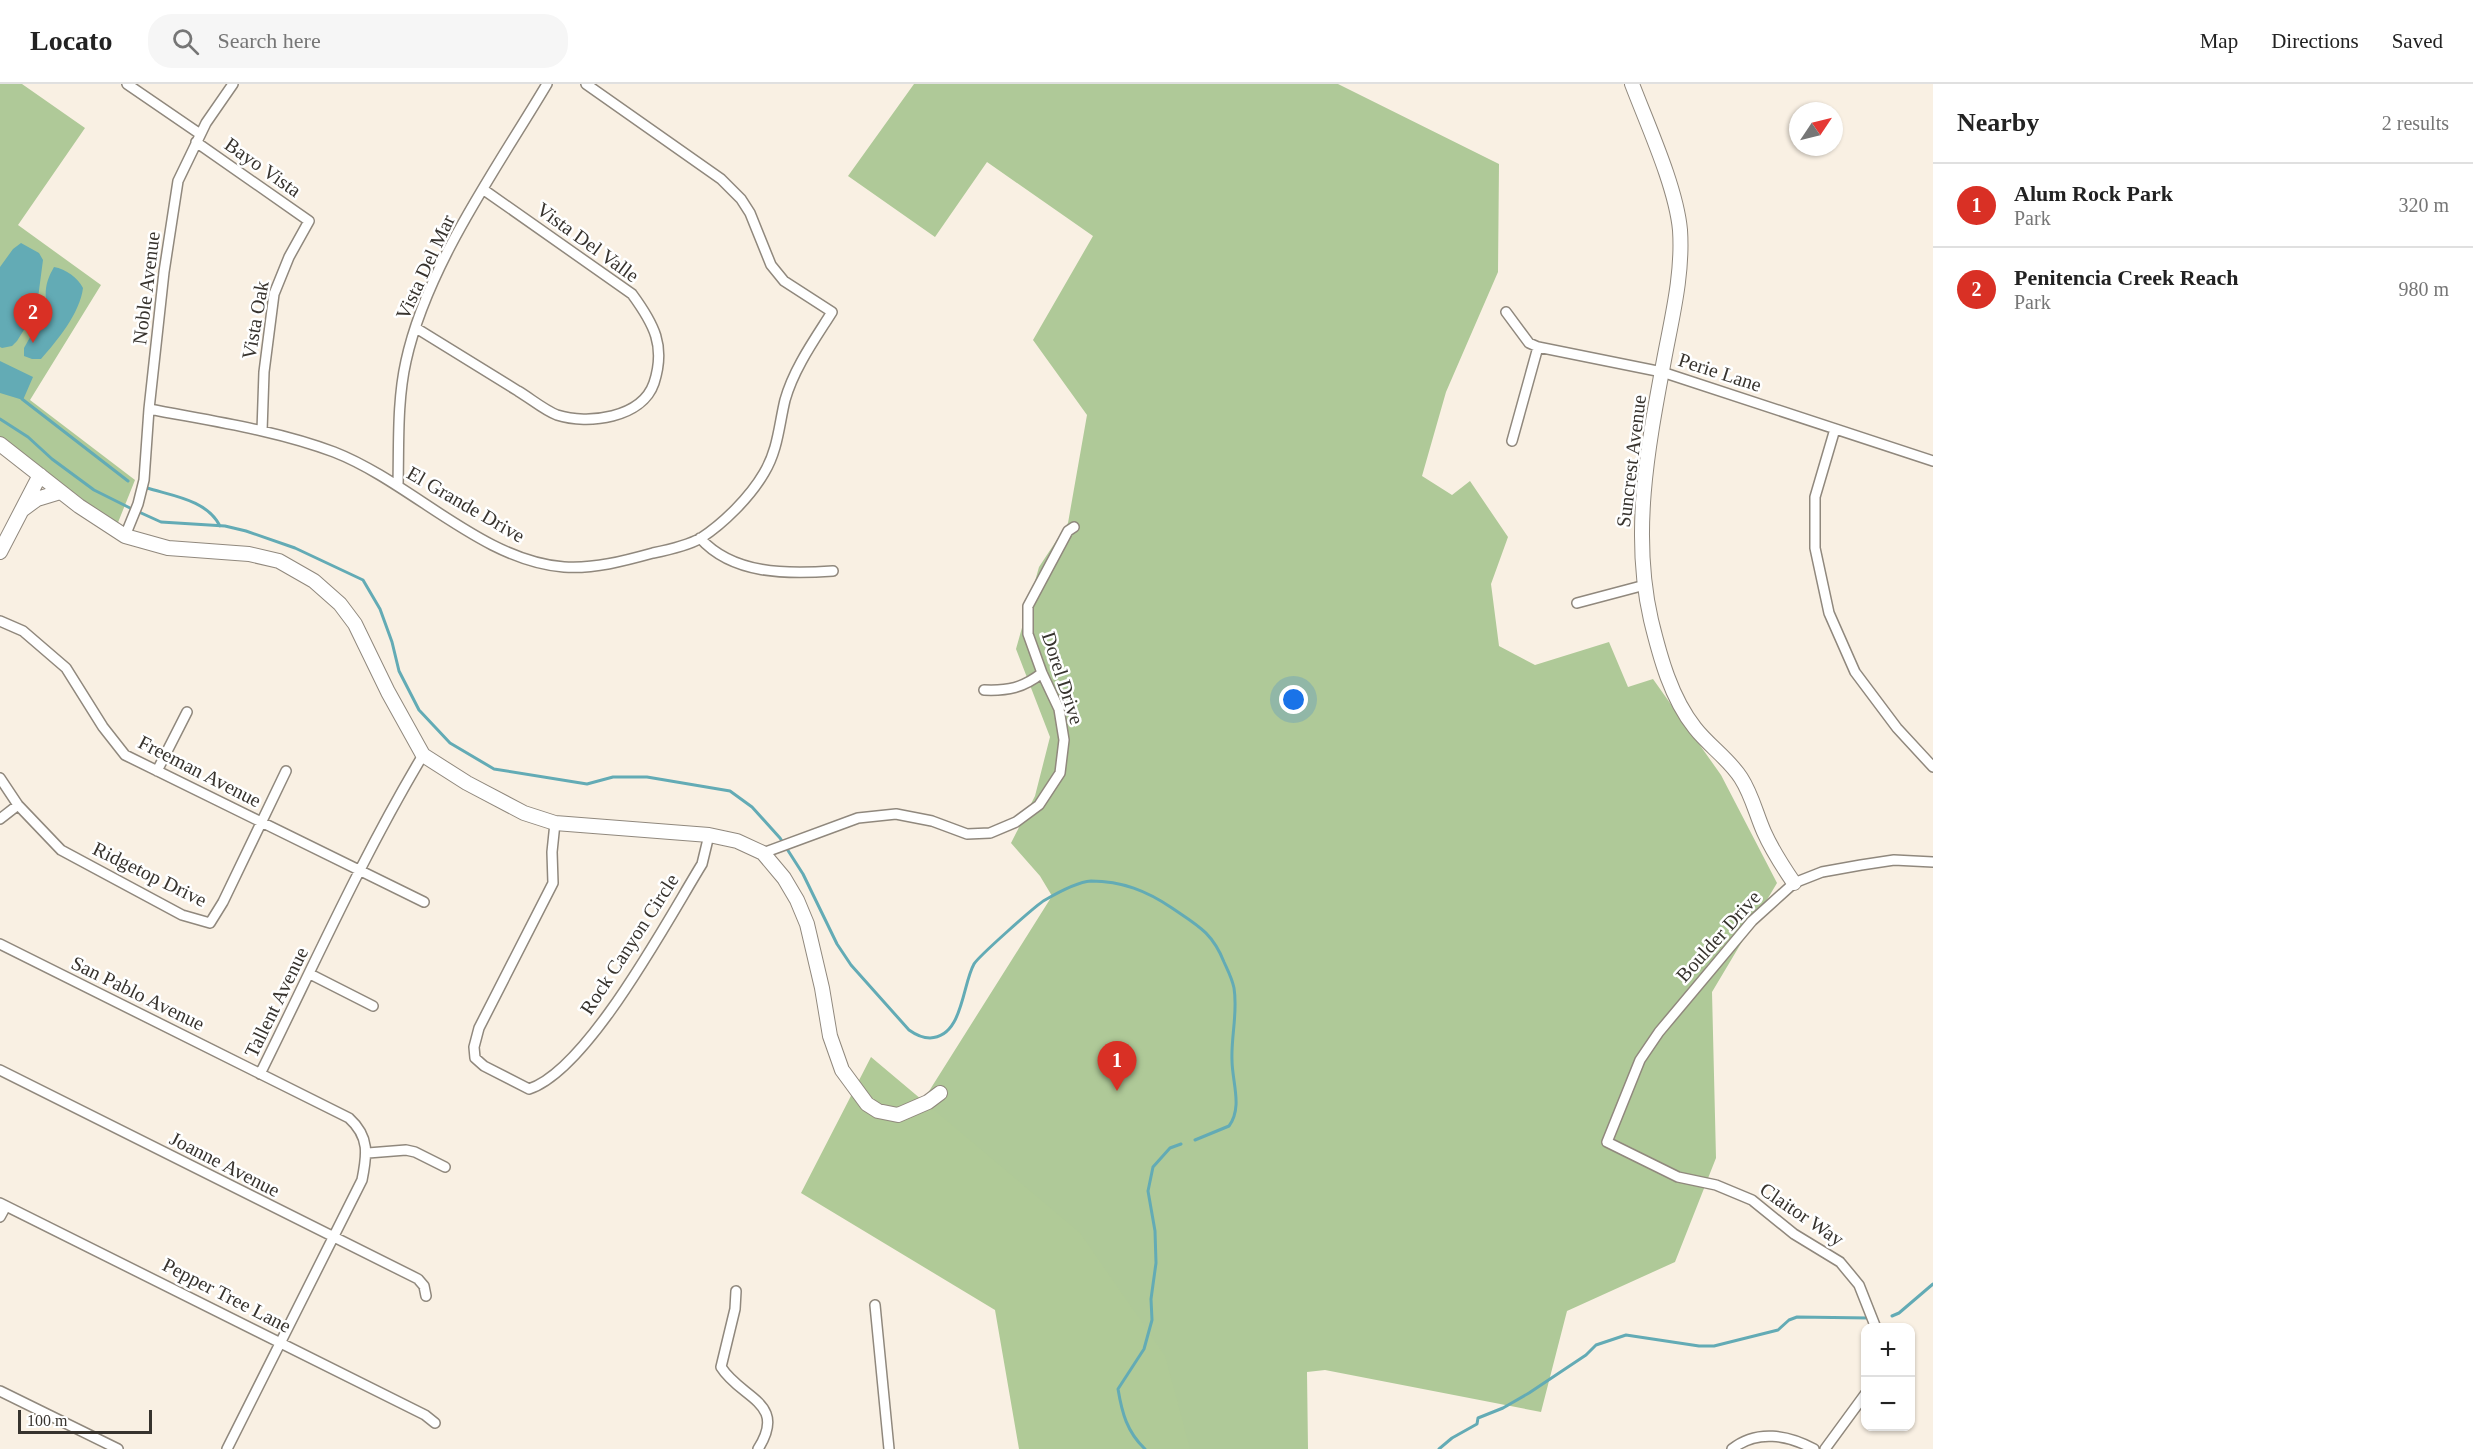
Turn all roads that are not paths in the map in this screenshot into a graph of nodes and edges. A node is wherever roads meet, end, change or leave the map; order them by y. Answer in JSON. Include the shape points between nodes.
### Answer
{"nodes":[{"id":1,"x":126,"y":84,"type":"edge"},
{"id":2,"x":233,"y":84,"type":"edge"},
{"id":3,"x":547,"y":84,"type":"edge"},
{"id":4,"x":586,"y":84,"type":"edge"},
{"id":5,"x":1632,"y":84,"type":"edge"},
{"id":6,"x":198,"y":138,"type":"junction"},
{"id":7,"x":484,"y":190,"type":"junction"},
{"id":8,"x":309,"y":221,"type":"joint"},
{"id":9,"x":1506,"y":312,"type":"dead end"},
{"id":10,"x":416,"y":328,"type":"junction"},
{"id":11,"x":1538,"y":347,"type":"junction"},
{"id":12,"x":1662,"y":372,"type":"junction"},
{"id":13,"x":149,"y":409,"type":"junction"},
{"id":14,"x":1835,"y":429,"type":"junction"},
{"id":15,"x":262,"y":431,"type":"junction"},
{"id":16,"x":1512,"y":441,"type":"dead end"},
{"id":17,"x":0,"y":444,"type":"edge"},
{"id":18,"x":1933,"y":461,"type":"edge"},
{"id":19,"x":40,"y":475,"type":"junction"},
{"id":20,"x":398,"y":484,"type":"junction"},
{"id":21,"x":60,"y":492,"type":"junction"},
{"id":22,"x":20,"y":511,"type":"junction"},
{"id":23,"x":1074,"y":527,"type":"dead end"},
{"id":24,"x":125,"y":536,"type":"junction"},
{"id":25,"x":700,"y":538,"type":"junction"},
{"id":26,"x":1,"y":546,"type":"edge"},
{"id":27,"x":833,"y":571,"type":"dead end"},
{"id":28,"x":1645,"y":585,"type":"junction"},
{"id":29,"x":1577,"y":603,"type":"dead end"},
{"id":30,"x":0,"y":621,"type":"edge"},
{"id":31,"x":1042,"y":673,"type":"junction"},
{"id":32,"x":984,"y":690,"type":"dead end"},
{"id":33,"x":187,"y":712,"type":"dead end"},
{"id":34,"x":423,"y":755,"type":"junction"},
{"id":35,"x":1933,"y":767,"type":"edge"},
{"id":36,"x":157,"y":771,"type":"junction"},
{"id":37,"x":286,"y":771,"type":"dead end"},
{"id":38,"x":0,"y":778,"type":"edge"},
{"id":39,"x":18,"y":805,"type":"junction"},
{"id":40,"x":0,"y":819,"type":"edge"},
{"id":41,"x":260,"y":822,"type":"junction"},
{"id":42,"x":555,"y":823,"type":"junction"},
{"id":43,"x":709,"y":835,"type":"junction"},
{"id":44,"x":763,"y":853,"type":"junction"},
{"id":45,"x":1933,"y":862,"type":"edge"},
{"id":46,"x":360,"y":870,"type":"junction"},
{"id":47,"x":1794,"y":883,"type":"junction"},
{"id":48,"x":424,"y":902,"type":"dead end"},
{"id":49,"x":0,"y":944,"type":"edge"},
{"id":50,"x":309,"y":974,"type":"junction"},
{"id":51,"x":373,"y":1006,"type":"dead end"},
{"id":52,"x":0,"y":1070,"type":"edge"},
{"id":53,"x":261,"y":1074,"type":"junction"},
{"id":54,"x":940,"y":1093,"type":"dead end"},
{"id":55,"x":1607,"y":1142,"type":"joint"},
{"id":56,"x":368,"y":1153,"type":"junction"},
{"id":57,"x":445,"y":1167,"type":"dead end"},
{"id":58,"x":3,"y":1205,"type":"edge"},
{"id":59,"x":0,"y":1217,"type":"edge"},
{"id":60,"x":332,"y":1238,"type":"junction"},
{"id":61,"x":736,"y":1291,"type":"dead end"},
{"id":62,"x":426,"y":1296,"type":"dead end"},
{"id":63,"x":875,"y":1305,"type":"dead end"},
{"id":64,"x":1874,"y":1323,"type":"edge"},
{"id":65,"x":280,"y":1342,"type":"junction"},
{"id":66,"x":0,"y":1391,"type":"edge"},
{"id":67,"x":1861,"y":1400,"type":"edge"},
{"id":68,"x":435,"y":1423,"type":"dead end"},
{"id":69,"x":118,"y":1449,"type":"edge"},
{"id":70,"x":227,"y":1449,"type":"edge"},
{"id":71,"x":758,"y":1449,"type":"edge"},
{"id":72,"x":889,"y":1449,"type":"edge"},
{"id":73,"x":1732,"y":1449,"type":"edge"},
{"id":74,"x":1814,"y":1449,"type":"edge"},
{"id":75,"x":1825,"y":1449,"type":"edge"}],
"edges":[{"from":1,"to":6,"type":"street"},
{"from":2,"to":6,"type":"street","name":"Noble Avenue"},
{"from":3,"to":7,"type":"street","name":"Vista Del Mar"},
{"from":4,"to":25,"type":"street","name":"El Grande Drive","via":[[721,179],[750,213],[771,265],[784,281],[832,312],[797,370],[786,399],[776,448],[764,474],[742,502]]},
{"from":5,"to":12,"type":"street","name":"Suncrest Avenue","via":[[1674,200],[1680,229],[1678,285]]},
{"from":6,"to":8,"type":"street","name":"Bayo Vista"},
{"from":6,"to":13,"type":"street","name":"Noble Avenue","via":[[178,181]]},
{"from":7,"to":10,"type":"street","name":"Vista Del Mar","via":[[450,250]]},
{"from":7,"to":10,"type":"street","name":"Vista Del Valle","via":[[632,294],[650,318],[657,336],[659,356],[653,386],[646,400],[621,414],[588,419],[557,415]]},
{"from":8,"to":15,"type":"street","name":"Vista Oak","via":[[274,294],[264,372]]},
{"from":9,"to":11,"type":"street","via":[[1529,343]]},
{"from":10,"to":20,"type":"street","name":"Vista Del Mar","via":[[401,393]]},
{"from":11,"to":12,"type":"street","name":"Perie Lane"},
{"from":11,"to":16,"type":"street"},
{"from":12,"to":14,"type":"street","name":"Perie Lane"},
{"from":12,"to":28,"type":"street","name":"Suncrest Avenue","via":[[1644,479],[1641,518]]},
{"from":13,"to":15,"type":"street","name":"El Grande Drive"},
{"from":13,"to":24,"type":"street","name":"Noble Avenue","via":[[144,480]]},
{"from":14,"to":18,"type":"street","name":"Perie Lane"},
{"from":14,"to":35,"type":"street","via":[[1815,497],[1815,548],[1829,613],[1855,672],[1897,728]]},
{"from":15,"to":20,"type":"street","name":"El Grande Drive","via":[[336,453]]},
{"from":17,"to":19,"type":"street"},
{"from":19,"to":21,"type":"street"},
{"from":19,"to":22,"type":"street"},
{"from":20,"to":25,"type":"street","name":"El Grande Drive","via":[[496,548],[531,562],[565,567],[601,565]]},
{"from":21,"to":22,"type":"street","via":[[37,499]]},
{"from":21,"to":24,"type":"street"},
{"from":22,"to":26,"type":"street"},
{"from":23,"to":31,"type":"street","name":"Dorel Drive","via":[[1068,531],[1029,606],[1029,634]]},
{"from":24,"to":34,"type":"street","via":[[168,548],[249,554],[279,561],[314,580],[356,624]]},
{"from":25,"to":27,"type":"street","via":[[710,550],[755,568],[794,573]]},
{"from":28,"to":29,"type":"street"},
{"from":28,"to":47,"type":"street","name":"Suncrest Avenue","via":[[1661,658],[1680,705],[1694,727],[1740,777],[1764,832]]},
{"from":30,"to":36,"type":"street","name":"Freeman Avenue","via":[[23,631],[66,668],[103,728],[125,755]]},
{"from":31,"to":32,"type":"street","via":[[1028,684],[1006,691]]},
{"from":31,"to":44,"type":"street","name":"Dorel Drive","via":[[1059,709],[1065,740],[1060,772],[1039,805],[1016,822],[990,833],[967,834],[932,821],[896,814],[858,818]]},
{"from":33,"to":36,"type":"street"},
{"from":34,"to":42,"type":"street","via":[[524,813]]},
{"from":34,"to":46,"type":"street","name":"Tallent Avenue"},
{"from":36,"to":41,"type":"street","name":"Freeman Avenue"},
{"from":37,"to":41,"type":"street"},
{"from":38,"to":39,"type":"street","name":"Ridgetop Drive"},
{"from":39,"to":40,"type":"street"},
{"from":39,"to":41,"type":"street","name":"Ridgetop Drive","via":[[61,850],[182,915],[210,923]]},
{"from":41,"to":46,"type":"street","name":"Freeman Avenue"},
{"from":42,"to":43,"type":"street"},
{"from":42,"to":43,"type":"street","name":"Rock Canyon Circle","via":[[553,883],[479,1028],[474,1047],[475,1058],[484,1066],[529,1089],[549,1079],[608,1017],[702,864]]},
{"from":43,"to":44,"type":"street","via":[[737,841]]},
{"from":44,"to":54,"type":"street","via":[[784,878],[807,924],[830,1036],[842,1070],[860,1095],[878,1111],[898,1115]]},
{"from":45,"to":47,"type":"street","name":"Boulder Drive","via":[[1894,860],[1822,872]]},
{"from":46,"to":48,"type":"street","name":"Freeman Avenue"},
{"from":46,"to":50,"type":"street","name":"Tallent Avenue"},
{"from":47,"to":55,"type":"street","name":"Boulder Drive","via":[[1752,921],[1659,1032],[1640,1060]]},
{"from":49,"to":53,"type":"street","name":"San Pablo Avenue"},
{"from":50,"to":51,"type":"street"},
{"from":50,"to":53,"type":"street","name":"Tallent Avenue"},
{"from":52,"to":60,"type":"street","name":"Joanne Avenue"},
{"from":53,"to":56,"type":"street","name":"Tallent Avenue","via":[[349,1118],[365,1137]]},
{"from":55,"to":64,"type":"street","name":"Claitor Way","via":[[1678,1177],[1716,1185],[1752,1200],[1794,1234],[1840,1262],[1858,1285]]},
{"from":56,"to":57,"type":"street","via":[[406,1150]]},
{"from":56,"to":60,"type":"street","via":[[362,1180]]},
{"from":58,"to":59,"type":"street"},
{"from":58,"to":65,"type":"street","name":"Pepper Tree Lane"},
{"from":60,"to":62,"type":"street","name":"Joanne Avenue","via":[[418,1279]]},
{"from":60,"to":65,"type":"street"},
{"from":61,"to":71,"type":"street","via":[[722,1367],[729,1380],[759,1401],[768,1419],[767,1432]]},
{"from":63,"to":72,"type":"street"},
{"from":65,"to":68,"type":"street","name":"Pepper Tree Lane"},
{"from":65,"to":70,"type":"street"},
{"from":66,"to":69,"type":"street"},
{"from":67,"to":75,"type":"street"},
{"from":73,"to":74,"type":"street","via":[[1756,1436],[1781,1436]]}]}
